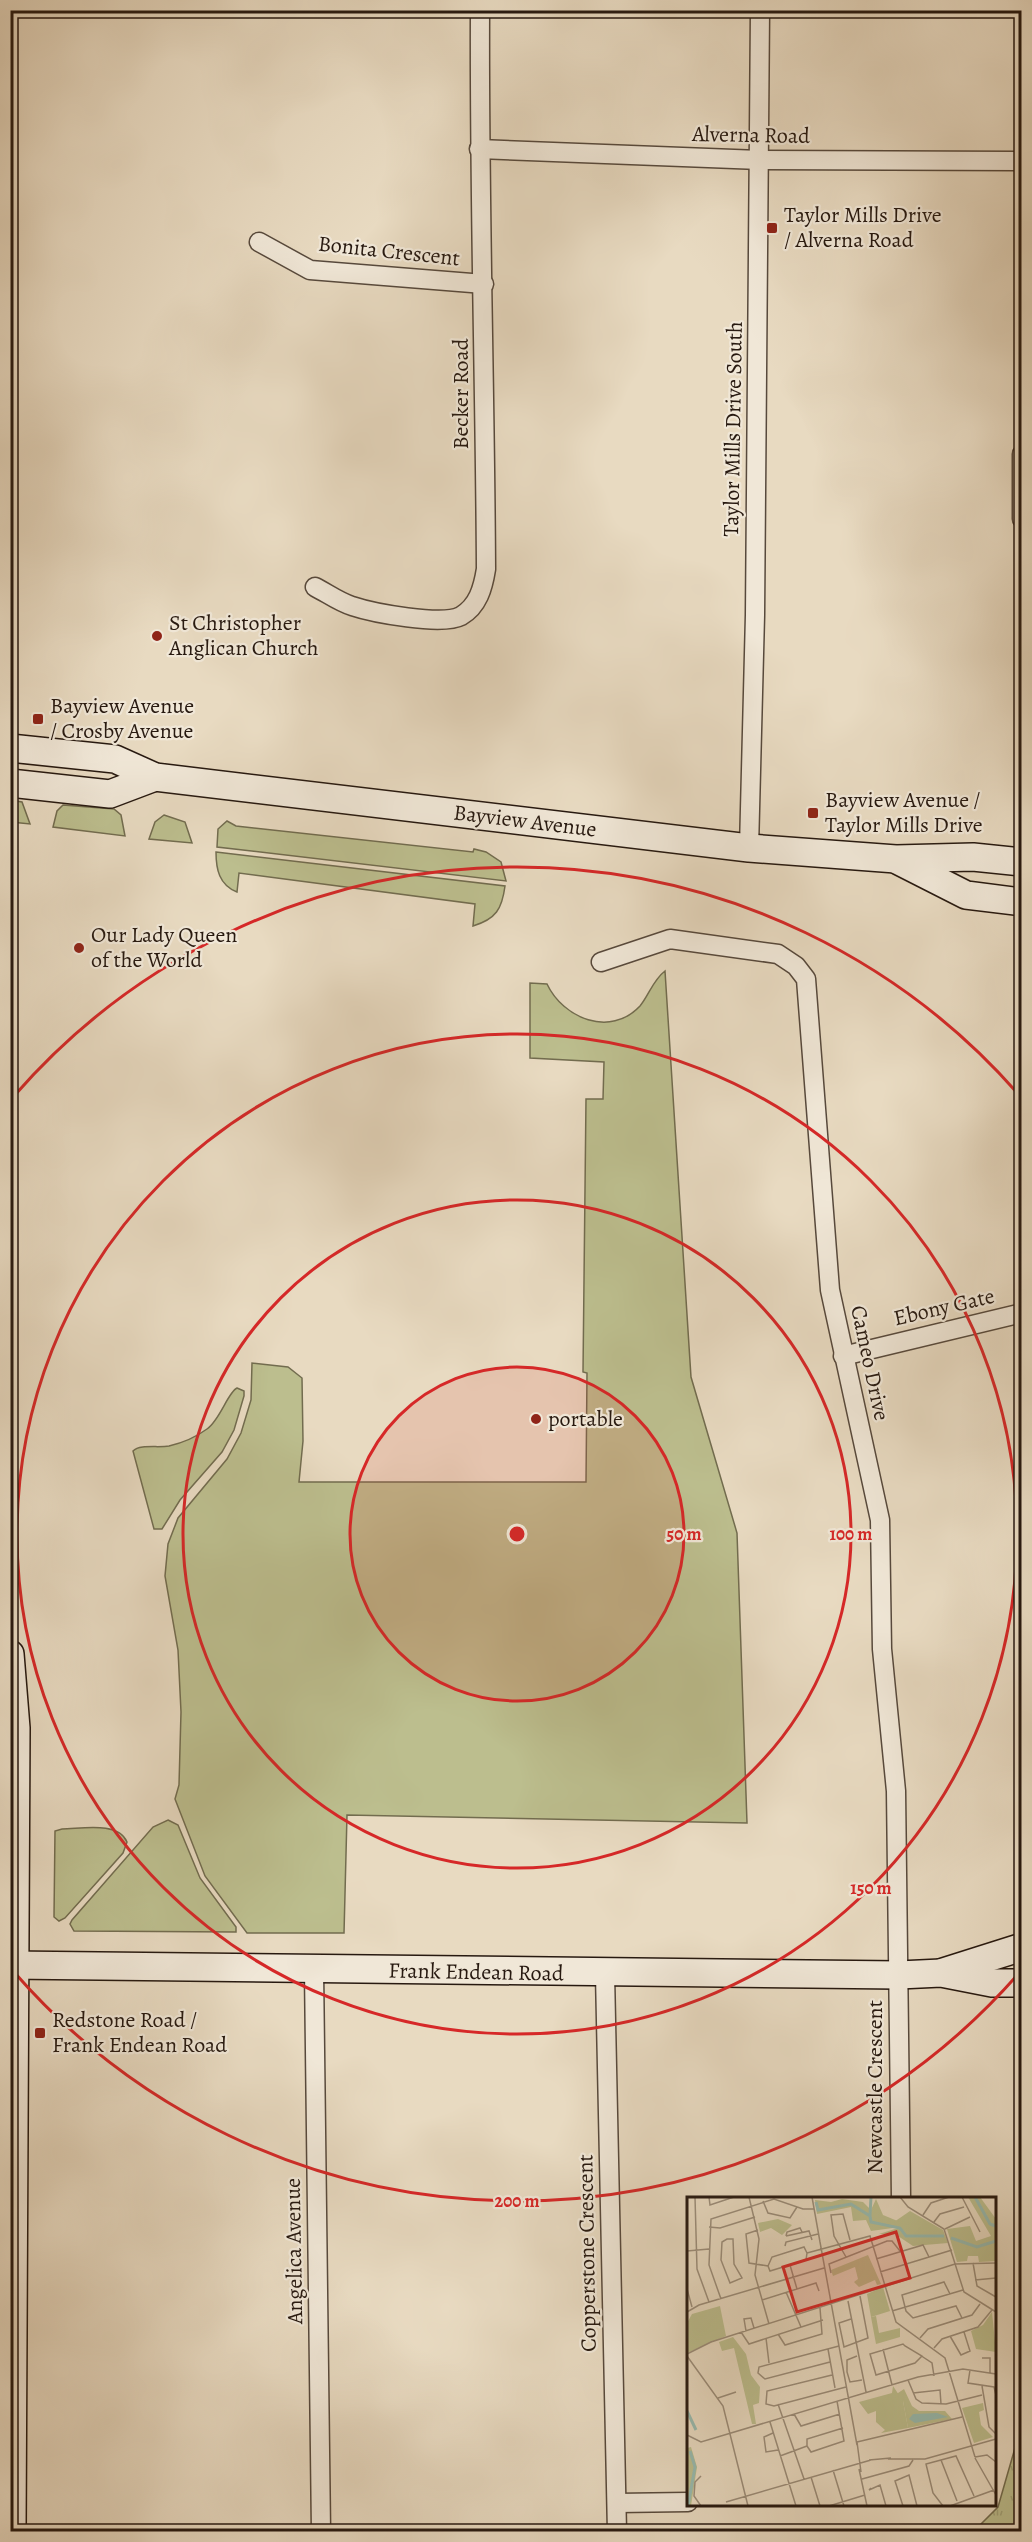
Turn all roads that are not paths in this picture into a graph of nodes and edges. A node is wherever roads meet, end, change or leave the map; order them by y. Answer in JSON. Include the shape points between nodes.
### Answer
{"nodes":[{"id":1,"x":480,"y":10,"type":"edge"},
{"id":2,"x":760,"y":10,"type":"edge"},
{"id":3,"x":479,"y":149,"type":"junction"},
{"id":4,"x":760,"y":160,"type":"junction"},
{"id":5,"x":1022,"y":161,"type":"edge"},
{"id":6,"x":259,"y":242,"type":"dead end"},
{"id":7,"x":484,"y":285,"type":"junction"},
{"id":8,"x":1022,"y":454,"type":"edge"},
{"id":9,"x":1022,"y":519,"type":"edge"},
{"id":10,"x":315,"y":587,"type":"dead end"},
{"id":11,"x":10,"y":748,"type":"edge"},
{"id":12,"x":155,"y":777,"type":"junction"},
{"id":13,"x":10,"y":783,"type":"edge"},
{"id":14,"x":749,"y":848,"type":"junction"},
{"id":15,"x":896,"y":859,"type":"junction"},
{"id":16,"x":1022,"y":862,"type":"edge"},
{"id":17,"x":1022,"y":902,"type":"edge"},
{"id":18,"x":601,"y":962,"type":"dead end"},
{"id":19,"x":1022,"y":1313,"type":"edge"},
{"id":20,"x":843,"y":1356,"type":"junction"},
{"id":21,"x":10,"y":1654,"type":"edge"},
{"id":22,"x":1022,"y":1947,"type":"edge"},
{"id":23,"x":13,"y":1965,"type":"edge"},
{"id":24,"x":314,"y":1970,"type":"junction"},
{"id":25,"x":941,"y":1973,"type":"junction"},
{"id":26,"x":605,"y":1974,"type":"junction"},
{"id":27,"x":898,"y":1975,"type":"junction"},
{"id":28,"x":1022,"y":1983,"type":"edge"},
{"id":29,"x":900,"y":2197,"type":"edge"},
{"id":30,"x":687,"y":2502,"type":"edge"},
{"id":31,"x":617,"y":2503,"type":"junction"},
{"id":32,"x":12,"y":2532,"type":"edge"},
{"id":33,"x":321,"y":2532,"type":"edge"},
{"id":34,"x":616,"y":2532,"type":"edge"}],
"edges":[{"from":1,"to":3,"type":"street","name":"Becker Road"},
{"from":2,"to":4,"type":"street","name":"Taylor Mills Drive South"},
{"from":3,"to":4,"type":"street","name":"Alverna Road"},
{"from":3,"to":7,"type":"street","name":"Becker Road"},
{"from":4,"to":5,"type":"street","name":"Alverna Road"},
{"from":4,"to":14,"type":"street","name":"Taylor Mills Drive South"},
{"from":6,"to":7,"type":"street","name":"Bonita Crescent","via":[[310,270]]},
{"from":7,"to":10,"type":"street","name":"Becker Road","via":[[483,589],[459,617],[427,620],[351,606]]},
{"from":8,"to":9,"type":"street"},
{"from":11,"to":12,"type":"street","name":"Bayview Avenue","via":[[115,759]]},
{"from":12,"to":13,"type":"street","name":"Bayview Avenue","via":[[110,794]]},
{"from":12,"to":14,"type":"street","name":"Bayview Avenue"},
{"from":14,"to":15,"type":"street","name":"Bayview Avenue"},
{"from":15,"to":16,"type":"street","name":"Bayview Avenue","via":[[973,857]]},
{"from":15,"to":17,"type":"street","name":"Bayview Avenue","via":[[966,895]]},
{"from":18,"to":20,"type":"street","name":"Cameo Drive","via":[[670,939],[778,954],[796,966],[806,979],[830,1290]]},
{"from":19,"to":20,"type":"street","name":"Ebony Gate"},
{"from":20,"to":27,"type":"street","name":"Cameo Drive","via":[[880,1520],[882,1649],[896,1791]]},
{"from":21,"to":23,"type":"street","via":[[16,1728]]},
{"from":22,"to":25,"type":"street","name":"Frank Endean Road"},
{"from":23,"to":24,"type":"street","name":"Frank Endean Road"},
{"from":23,"to":32,"type":"street"},
{"from":24,"to":26,"type":"street","name":"Frank Endean Road"},
{"from":24,"to":33,"type":"street","name":"Angelica Avenue"},
{"from":25,"to":27,"type":"street","name":"Frank Endean Road"},
{"from":25,"to":28,"type":"street","name":"Frank Endean Road","via":[[992,1983]]},
{"from":26,"to":27,"type":"street","name":"Frank Endean Road"},
{"from":26,"to":31,"type":"street","name":"Copperstone Crescent"},
{"from":27,"to":29,"type":"street","name":"Newcastle Crescent"},
{"from":30,"to":31,"type":"street"},
{"from":31,"to":34,"type":"street","name":"Copperstone Crescent"}]}
